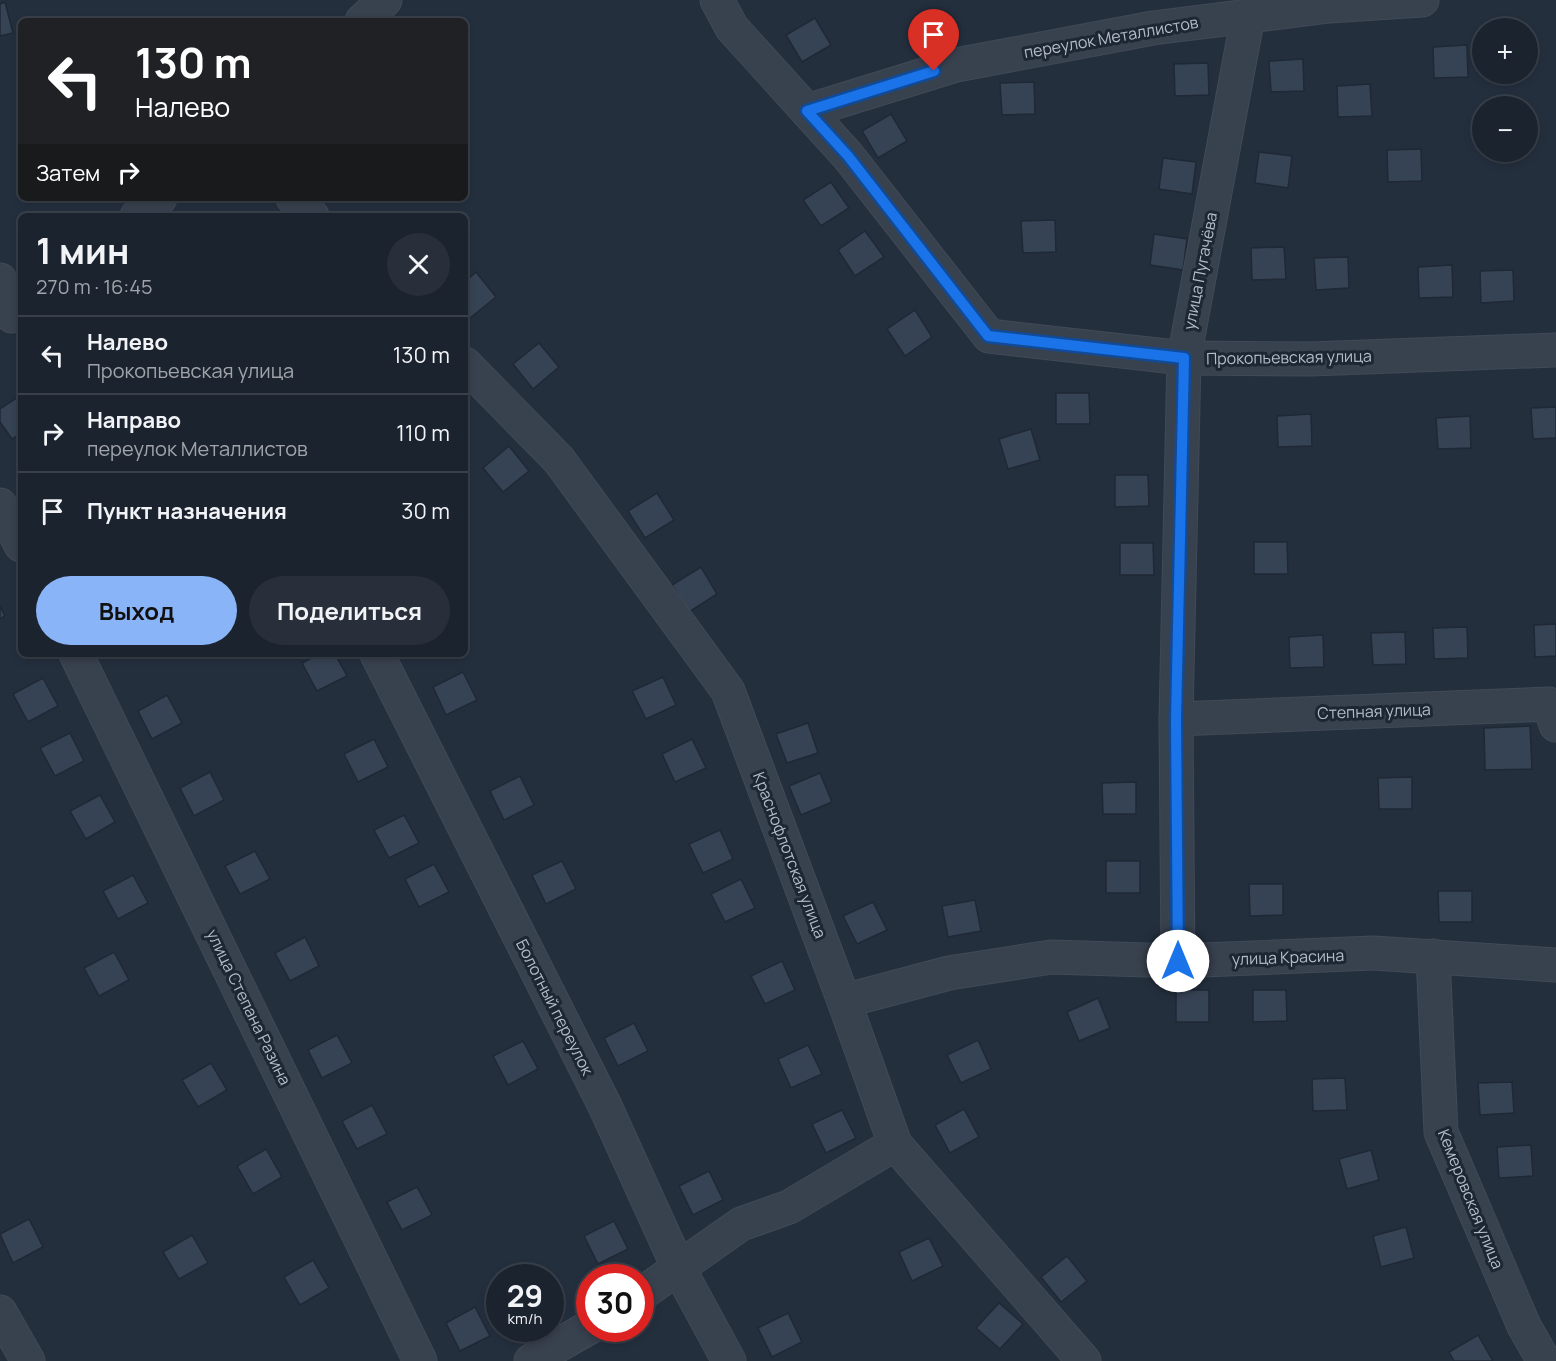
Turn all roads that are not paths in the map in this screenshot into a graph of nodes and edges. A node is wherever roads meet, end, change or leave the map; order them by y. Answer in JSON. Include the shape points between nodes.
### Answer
{"nodes":[{"id":1,"x":350,"y":0,"type":"edge"},
{"id":2,"x":385,"y":0,"type":"edge"},
{"id":3,"x":717,"y":0,"type":"edge"},
{"id":4,"x":1422,"y":0,"type":"edge"},
{"id":5,"x":1248,"y":16,"type":"junction"},
{"id":6,"x":355,"y":18,"type":"edge"},
{"id":7,"x":365,"y":18,"type":"edge"},
{"id":8,"x":807,"y":111,"type":"junction"},
{"id":9,"x":296,"y":201,"type":"edge"},
{"id":10,"x":309,"y":213,"type":"edge"},
{"id":11,"x":0,"y":280,"type":"edge"},
{"id":12,"x":11,"y":318,"type":"edge"},
{"id":13,"x":1556,"y":350,"type":"edge"},
{"id":14,"x":1184,"y":358,"type":"junction"},
{"id":15,"x":468,"y":367,"type":"edge"},
{"id":16,"x":0,"y":505,"type":"edge"},
{"id":17,"x":18,"y":539,"type":"edge"},
{"id":18,"x":77,"y":657,"type":"edge"},
{"id":19,"x":379,"y":657,"type":"edge"},
{"id":20,"x":1176,"y":719,"type":"junction"},
{"id":21,"x":1556,"y":725,"type":"edge"},
{"id":22,"x":1433,"y":956,"type":"junction"},
{"id":23,"x":1178,"y":961,"type":"junction"},
{"id":24,"x":1556,"y":965,"type":"edge"},
{"id":25,"x":844,"y":1001,"type":"junction"},
{"id":26,"x":895,"y":1144,"type":"junction"},
{"id":27,"x":679,"y":1269,"type":"junction"},
{"id":28,"x":654,"y":1286,"type":"edge"},
{"id":29,"x":0,"y":1312,"type":"edge"},
{"id":30,"x":576,"y":1335,"type":"edge"},
{"id":31,"x":28,"y":1361,"type":"edge"},
{"id":32,"x":420,"y":1361,"type":"edge"},
{"id":33,"x":531,"y":1361,"type":"edge"},
{"id":34,"x":729,"y":1361,"type":"edge"},
{"id":35,"x":1084,"y":1361,"type":"edge"},
{"id":36,"x":1544,"y":1361,"type":"edge"}],
"edges":[{"from":1,"to":6,"type":"street"},
{"from":2,"to":7,"type":"street"},
{"from":3,"to":8,"type":"street","name":"Прокопьевская улица","via":[[732,28]]},
{"from":4,"to":5,"type":"street","name":"переулок Металлистов"},
{"from":5,"to":8,"type":"street","name":"переулок Металлистов","via":[[1153,28],[956,64]]},
{"from":5,"to":14,"type":"street","name":"улица Пугачёва"},
{"from":8,"to":14,"type":"street","name":"Прокопьевская улица","via":[[848,156],[988,336]]},
{"from":9,"to":10,"type":"street"},
{"from":11,"to":12,"type":"street"},
{"from":13,"to":14,"type":"street","name":"Прокопьевская улица","via":[[1311,359]]},
{"from":14,"to":20,"type":"street","name":"улица Пугачёва"},
{"from":15,"to":25,"type":"street","name":"Краснофлотская улица","via":[[559,460],[728,691]]},
{"from":16,"to":17,"type":"street"},
{"from":18,"to":32,"type":"street","name":"улица Степана Разина"},
{"from":19,"to":27,"type":"street","name":"Болотный переулок","via":[[605,1106]]},
{"from":20,"to":21,"type":"street","name":"Степная улица","via":[[1549,704]]},
{"from":20,"to":23,"type":"street","name":"улица Пугачёва"},
{"from":22,"to":23,"type":"street","name":"улица Красина","via":[[1373,953]]},
{"from":22,"to":24,"type":"street","name":"улица Красина"},
{"from":22,"to":36,"type":"street","name":"Кемеровская улица","via":[[1441,1132],[1524,1326]]},
{"from":23,"to":25,"type":"street","name":"улица Красина","via":[[1051,957],[949,973]]},
{"from":25,"to":26,"type":"street","name":"Краснофлотская улица"},
{"from":26,"to":27,"type":"street","via":[[789,1207],[741,1224]]},
{"from":26,"to":35,"type":"street","name":"Краснофлотская улица"},
{"from":27,"to":28,"type":"street"},
{"from":27,"to":34,"type":"street","name":"Болотный переулок"},
{"from":29,"to":31,"type":"street"},
{"from":30,"to":33,"type":"street"}]}
